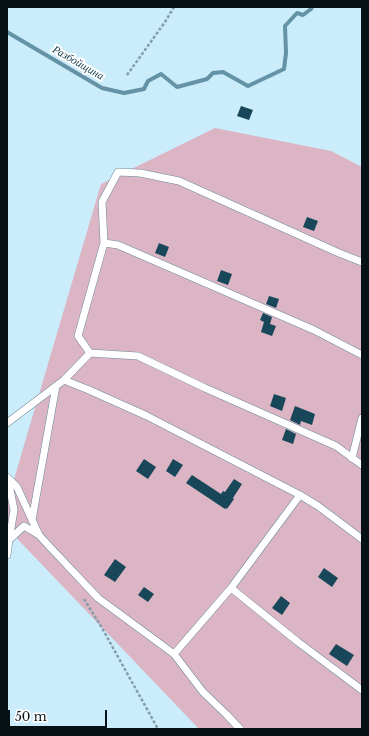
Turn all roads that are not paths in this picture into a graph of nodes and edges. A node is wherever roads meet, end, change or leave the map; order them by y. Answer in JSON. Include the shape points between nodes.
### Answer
{"nodes":[{"id":1,"x":104,"y":243,"type":"junction"},
{"id":2,"x":362,"y":262,"type":"edge"},
{"id":3,"x":90,"y":354,"type":"junction"},
{"id":4,"x":362,"y":355,"type":"edge"},
{"id":5,"x":64,"y":380,"type":"junction"},
{"id":6,"x":56,"y":386,"type":"junction"},
{"id":7,"x":362,"y":418,"type":"edge"},
{"id":8,"x":7,"y":423,"type":"edge"},
{"id":9,"x":352,"y":458,"type":"junction"},
{"id":10,"x":362,"y":465,"type":"edge"},
{"id":11,"x":8,"y":478,"type":"edge"},
{"id":12,"x":300,"y":494,"type":"junction"},
{"id":13,"x":32,"y":520,"type":"junction"},
{"id":14,"x":39,"y":535,"type":"junction"},
{"id":15,"x":362,"y":539,"type":"edge"},
{"id":16,"x":9,"y":540,"type":"junction"},
{"id":17,"x":7,"y":555,"type":"edge"},
{"id":18,"x":231,"y":588,"type":"junction"},
{"id":19,"x":174,"y":654,"type":"junction"},
{"id":20,"x":362,"y":690,"type":"edge"},
{"id":21,"x":240,"y":729,"type":"edge"}],
"edges":[{"from":1,"to":2,"type":"lane","via":[[102,202],[118,172],[140,173],[179,181]]},
{"from":1,"to":3,"type":"lane","via":[[78,336]]},
{"from":1,"to":4,"type":"lane","via":[[118,245],[140,254],[314,330]]},
{"from":3,"to":5,"type":"lane"},
{"from":3,"to":9,"type":"lane","via":[[138,356],[336,446]]},
{"from":5,"to":6,"type":"lane"},
{"from":5,"to":12,"type":"lane","via":[[147,416]]},
{"from":6,"to":8,"type":"lane"},
{"from":6,"to":13,"type":"lane"},
{"from":7,"to":9,"type":"lane"},
{"from":9,"to":10,"type":"lane"},
{"from":11,"to":13,"type":"lane","via":[[17,487]]},
{"from":11,"to":16,"type":"lane","via":[[14,510]]},
{"from":12,"to":15,"type":"lane"},
{"from":12,"to":18,"type":"lane"},
{"from":13,"to":14,"type":"lane"},
{"from":14,"to":16,"type":"lane","via":[[24,526]]},
{"from":14,"to":19,"type":"lane","via":[[98,598]]},
{"from":16,"to":17,"type":"lane"},
{"from":18,"to":19,"type":"lane"},
{"from":18,"to":20,"type":"lane"},
{"from":19,"to":21,"type":"lane","via":[[203,692]]}]}
